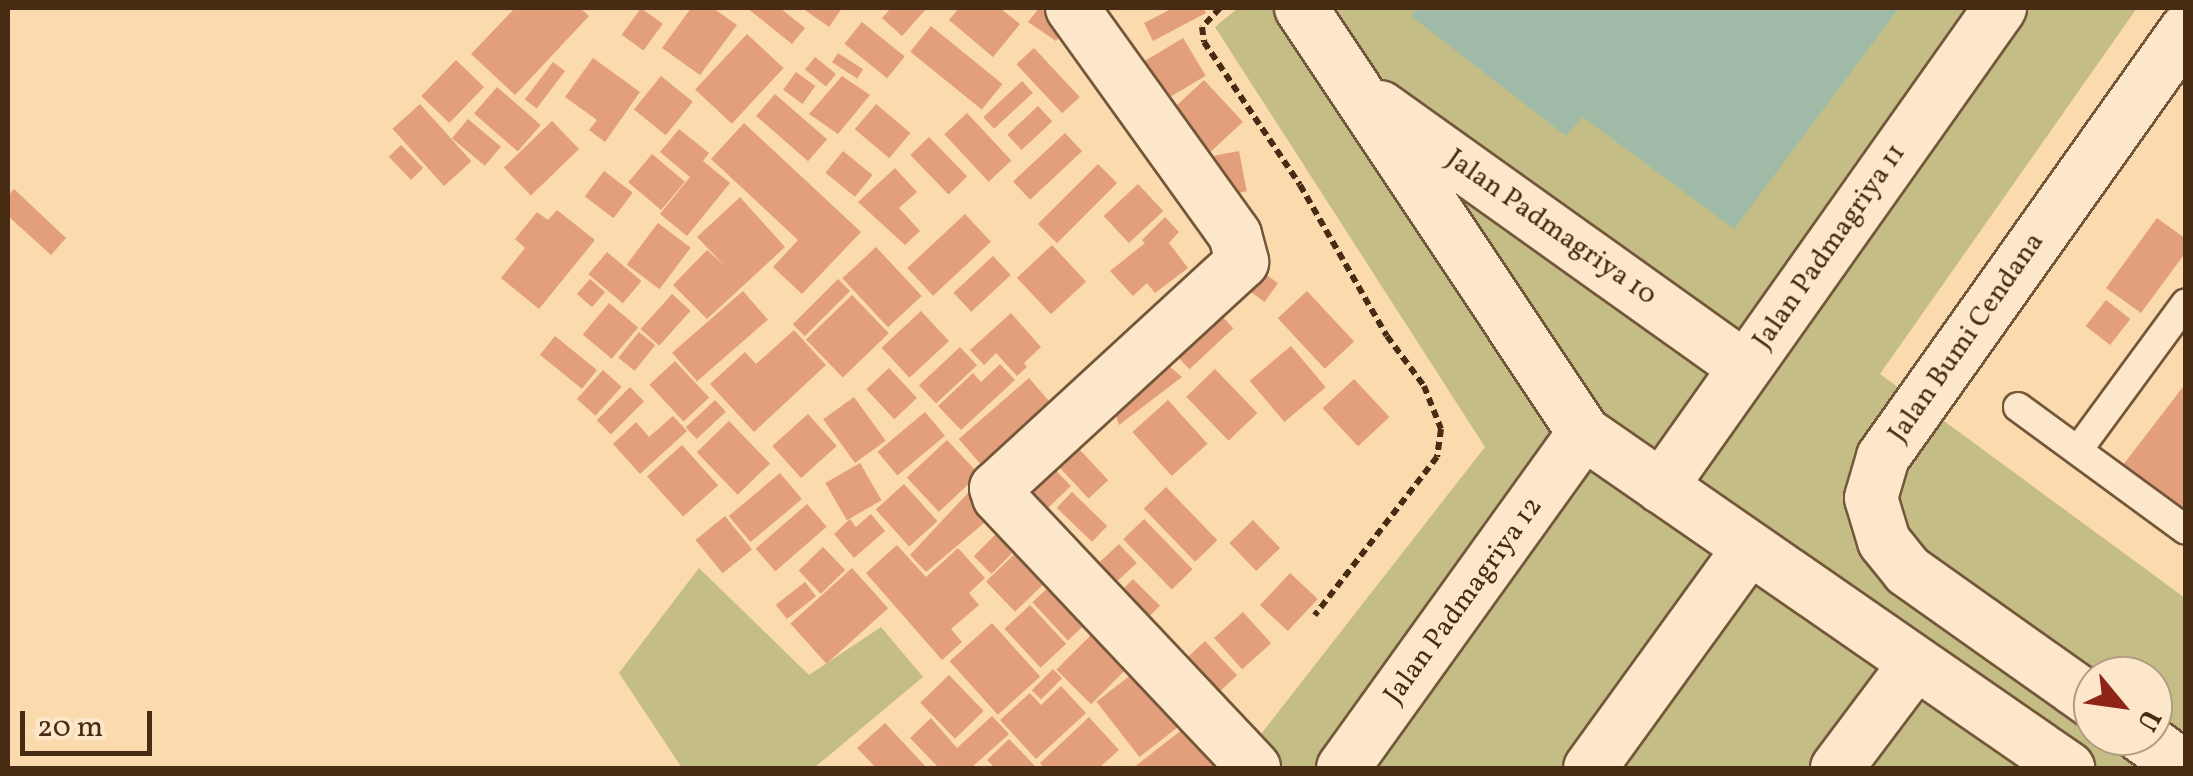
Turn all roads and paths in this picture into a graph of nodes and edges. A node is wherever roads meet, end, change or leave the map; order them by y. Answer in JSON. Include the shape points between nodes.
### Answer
{"nodes":[{"id":1,"x":1072,"y":8,"type":"edge"},
{"id":2,"x":1220,"y":8,"type":"edge"},
{"id":3,"x":1301,"y":8,"type":"edge"},
{"id":4,"x":2000,"y":8,"type":"edge"},
{"id":5,"x":2186,"y":30,"type":"edge"},
{"id":6,"x":1356,"y":90,"type":"junction"},
{"id":7,"x":2186,"y":303,"type":"edge"},
{"id":8,"x":1745,"y":367,"type":"junction"},
{"id":9,"x":2018,"y":407,"type":"dead end"},
{"id":10,"x":1584,"y":433,"type":"junction"},
{"id":11,"x":2078,"y":450,"type":"junction"},
{"id":12,"x":1661,"y":487,"type":"junction"},
{"id":13,"x":2186,"y":530,"type":"edge"},
{"id":14,"x":1749,"y":548,"type":"junction"},
{"id":15,"x":1315,"y":615,"type":"dead end"},
{"id":16,"x":1914,"y":664,"type":"junction"},
{"id":17,"x":2073,"y":688,"type":"edge"},
{"id":18,"x":1254,"y":768,"type":"edge"},
{"id":19,"x":1343,"y":768,"type":"edge"},
{"id":20,"x":1590,"y":768,"type":"edge"},
{"id":21,"x":1837,"y":768,"type":"edge"},
{"id":22,"x":2068,"y":768,"type":"edge"}],
"edges":[{"from":1,"to":18,"type":"street","via":[[1235,234],[1242,262],[996,488]]},
{"from":2,"to":15,"type":"path","via":[[1202,27],[1204,42],[1424,386],[1441,429],[1437,458]]},
{"from":3,"to":6,"type":"street","name":"Jalan Padmagriya 10"},
{"from":4,"to":8,"type":"street","name":"Jalan Padmagriya 11"},
{"from":5,"to":17,"type":"street","name":"Jalan Bumi Cendana","via":[[1883,457],[1871,498],[1884,541],[1908,572]]},
{"from":6,"to":8,"type":"street","name":"Jalan Padmagriya 10"},
{"from":6,"to":10,"type":"street","name":"Jalan Padmagriya 10"},
{"from":7,"to":11,"type":"lane"},
{"from":8,"to":12,"type":"street","name":"Jalan Padmagriya 11"},
{"from":9,"to":11,"type":"lane"},
{"from":10,"to":12,"type":"street"},
{"from":10,"to":19,"type":"street","name":"Jalan Padmagriya 12"},
{"from":11,"to":13,"type":"lane"},
{"from":12,"to":14,"type":"street"},
{"from":14,"to":16,"type":"street"},
{"from":14,"to":20,"type":"street"},
{"from":16,"to":21,"type":"street"},
{"from":16,"to":22,"type":"street"}]}
